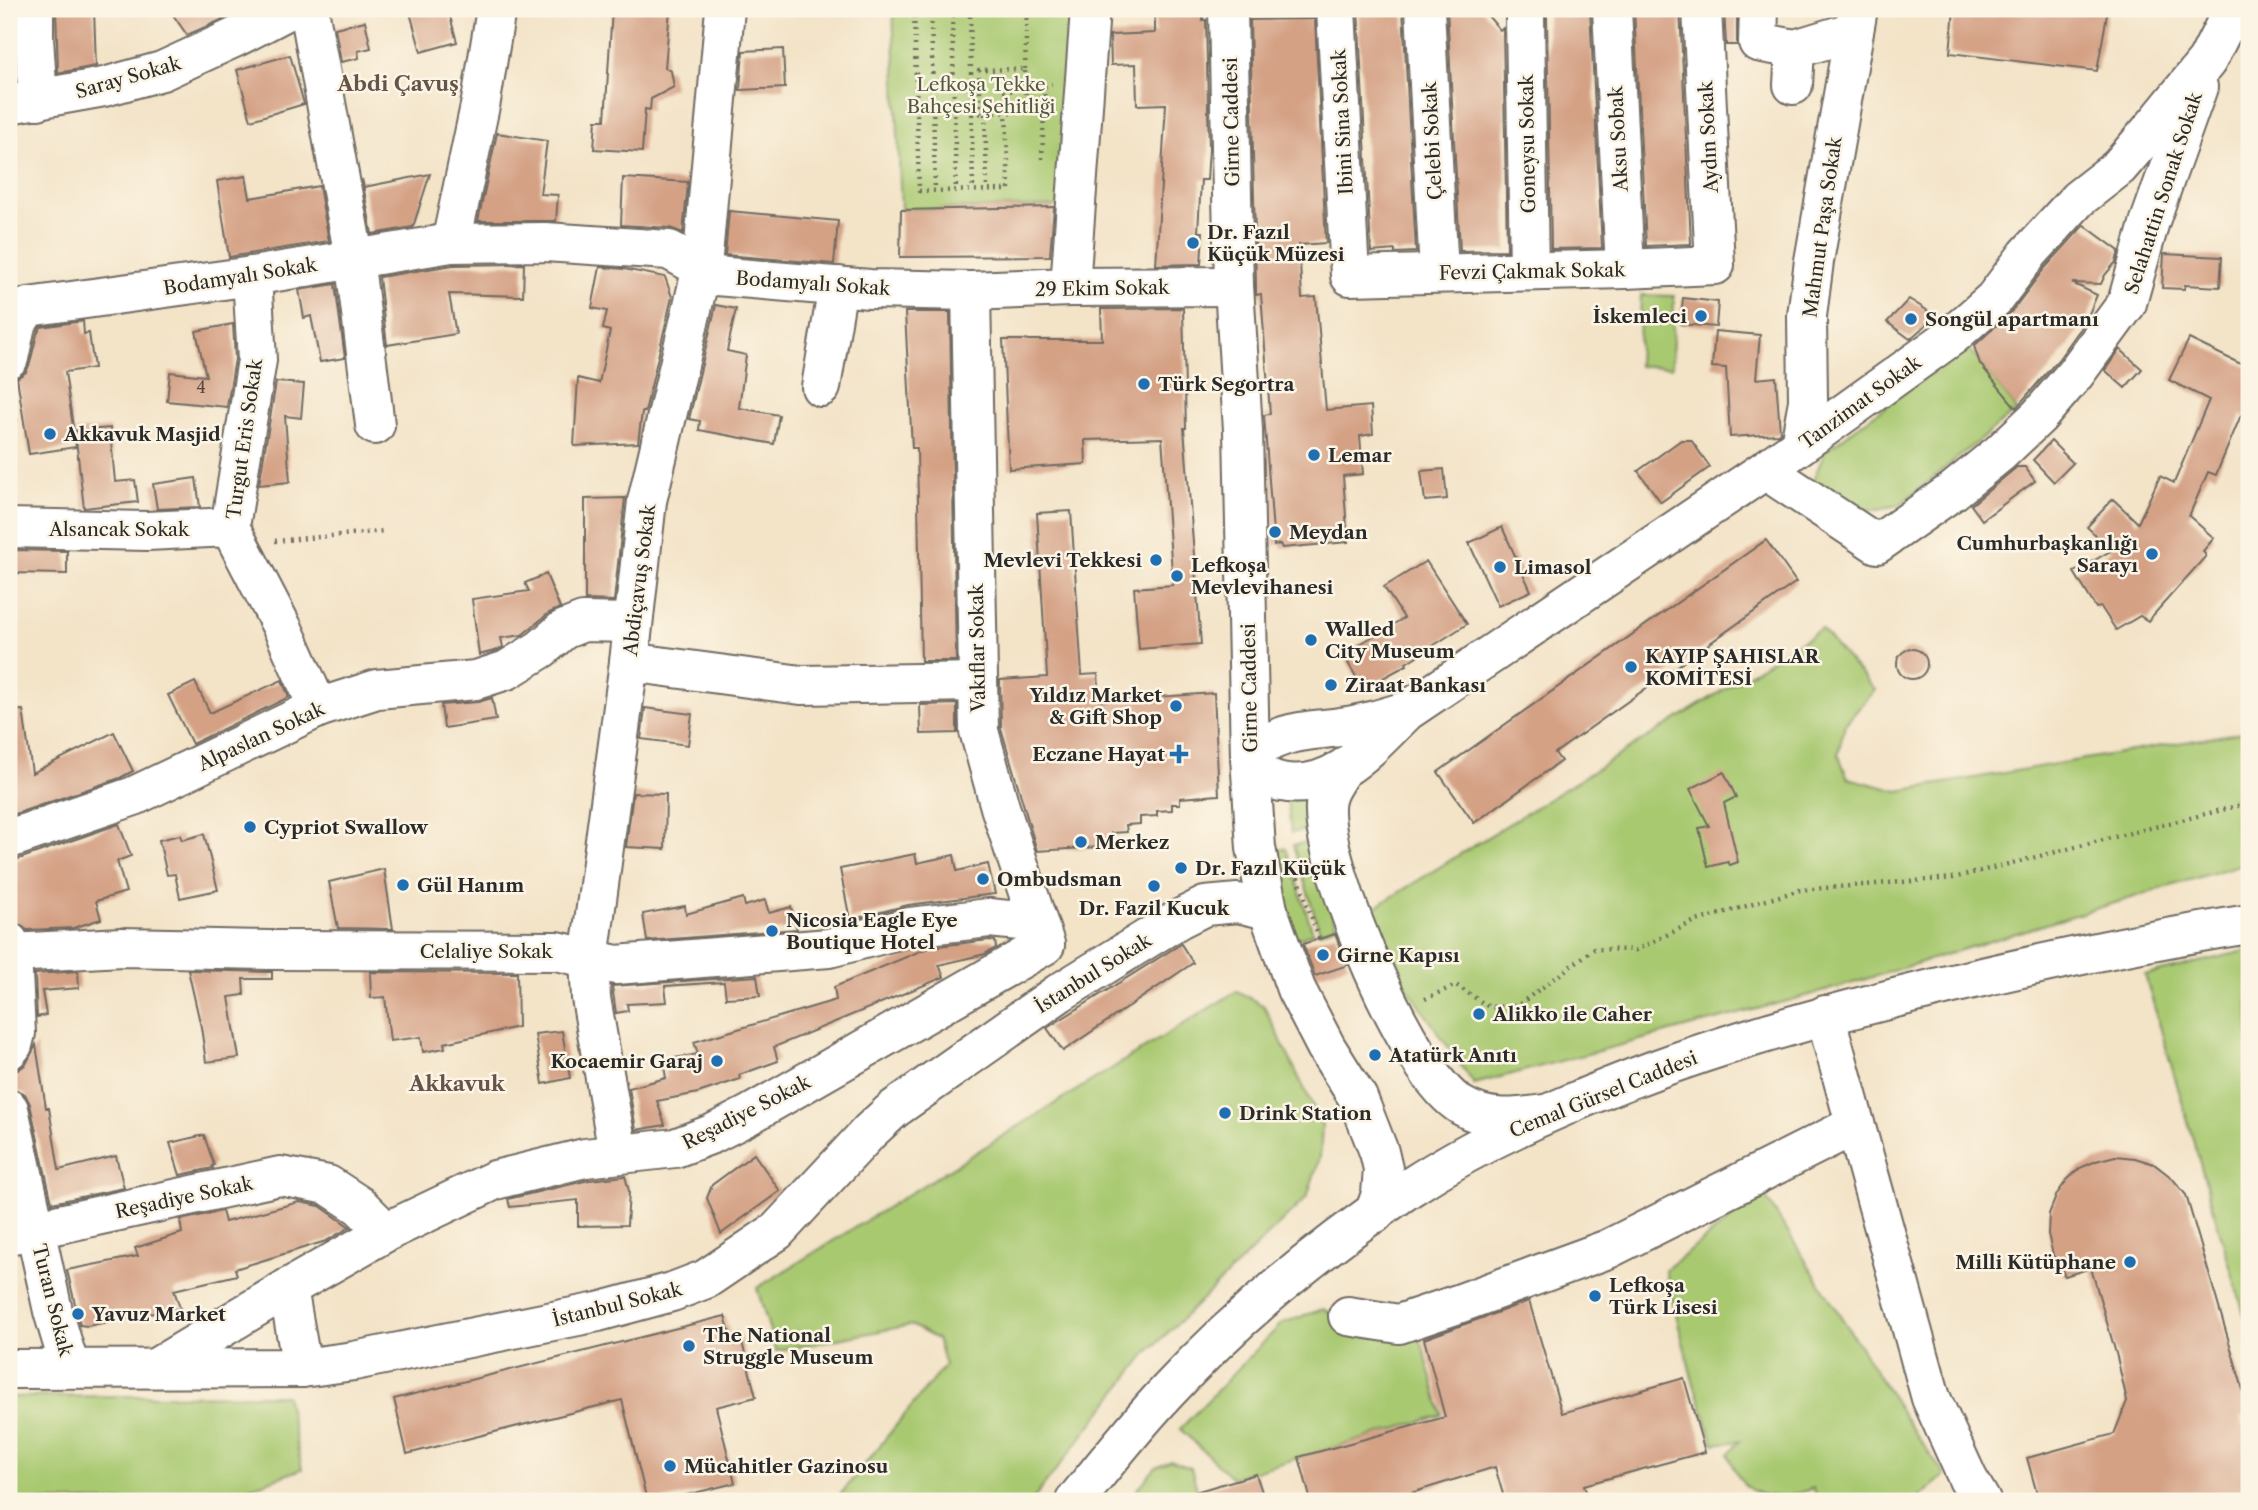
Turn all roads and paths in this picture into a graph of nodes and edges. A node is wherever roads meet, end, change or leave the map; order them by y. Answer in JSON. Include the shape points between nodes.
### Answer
{"nodes":[{"id":1,"x":34,"y":9,"type":"edge"},
{"id":2,"x":290,"y":9,"type":"edge"},
{"id":3,"x":309,"y":9,"type":"edge"},
{"id":4,"x":496,"y":9,"type":"edge"},
{"id":5,"x":725,"y":9,"type":"edge"},
{"id":6,"x":914,"y":9,"type":"edge"},
{"id":7,"x":931,"y":9,"type":"edge"},
{"id":8,"x":1027,"y":9,"type":"edge"},
{"id":9,"x":1090,"y":9,"type":"edge"},
{"id":10,"x":1228,"y":9,"type":"edge"},
{"id":11,"x":1336,"y":9,"type":"edge"},
{"id":12,"x":1425,"y":9,"type":"edge"},
{"id":13,"x":1612,"y":9,"type":"edge"},
{"id":14,"x":1702,"y":9,"type":"edge"},
{"id":15,"x":1759,"y":9,"type":"edge"},
{"id":16,"x":2230,"y":10,"type":"edge"},
{"id":17,"x":1522,"y":11,"type":"edge"},
{"id":18,"x":952,"y":12,"type":"edge"},
{"id":19,"x":1856,"y":20,"type":"edge"},
{"id":20,"x":2207,"y":61,"type":"junction"},
{"id":21,"x":1025,"y":69,"type":"junction"},
{"id":22,"x":979,"y":70,"type":"junction"},
{"id":23,"x":971,"y":71,"type":"junction"},
{"id":24,"x":1045,"y":86,"type":"dead end"},
{"id":25,"x":1019,"y":89,"type":"dead end"},
{"id":26,"x":1003,"y":92,"type":"dead end"},
{"id":27,"x":23,"y":102,"type":"edge"},
{"id":28,"x":1006,"y":112,"type":"junction"},
{"id":29,"x":983,"y":113,"type":"junction"},
{"id":30,"x":972,"y":114,"type":"junction"},
{"id":31,"x":1042,"y":159,"type":"dead end"},
{"id":32,"x":987,"y":190,"type":"junction"},
{"id":33,"x":935,"y":191,"type":"junction"},
{"id":34,"x":956,"y":191,"type":"junction"},
{"id":35,"x":973,"y":191,"type":"junction"},
{"id":36,"x":2087,"y":192,"type":"junction"},
{"id":37,"x":2153,"y":212,"type":"junction"},
{"id":38,"x":451,"y":243,"type":"junction"},
{"id":39,"x":354,"y":257,"type":"junction"},
{"id":40,"x":1715,"y":265,"type":"joint"},
{"id":41,"x":702,"y":267,"type":"junction"},
{"id":42,"x":1625,"y":269,"type":"junction"},
{"id":43,"x":1530,"y":271,"type":"junction"},
{"id":44,"x":1439,"y":273,"type":"junction"},
{"id":45,"x":252,"y":276,"type":"junction"},
{"id":46,"x":1350,"y":276,"type":"joint"},
{"id":47,"x":838,"y":286,"type":"junction"},
{"id":48,"x":1234,"y":286,"type":"junction"},
{"id":49,"x":1070,"y":287,"type":"junction"},
{"id":50,"x":971,"y":291,"type":"junction"},
{"id":51,"x":9,"y":350,"type":"edge"},
{"id":52,"x":821,"y":387,"type":"dead end"},
{"id":53,"x":9,"y":420,"type":"edge"},
{"id":54,"x":24,"y":420,"type":"dead end"},
{"id":55,"x":375,"y":425,"type":"dead end"},
{"id":56,"x":1800,"y":445,"type":"junction"},
{"id":57,"x":1765,"y":470,"type":"junction"},
{"id":58,"x":9,"y":528,"type":"edge"},
{"id":59,"x":385,"y":531,"type":"dead end"},
{"id":60,"x":235,"y":535,"type":"junction"},
{"id":61,"x":634,"y":622,"type":"junction"},
{"id":62,"x":629,"y":662,"type":"junction"},
{"id":63,"x":978,"y":682,"type":"junction"},
{"id":64,"x":318,"y":708,"type":"junction"},
{"id":65,"x":1407,"y":711,"type":"junction"},
{"id":66,"x":1250,"y":763,"type":"junction"},
{"id":67,"x":1340,"y":772,"type":"junction"},
{"id":68,"x":2249,"y":803,"type":"edge"},
{"id":69,"x":9,"y":839,"type":"edge"},
{"id":70,"x":2249,"y":907,"type":"edge"},
{"id":71,"x":1268,"y":910,"type":"junction"},
{"id":72,"x":2249,"y":924,"type":"edge"},
{"id":73,"x":1042,"y":934,"type":"junction"},
{"id":74,"x":2131,"y":945,"type":"junction"},
{"id":75,"x":10,"y":946,"type":"edge"},
{"id":76,"x":589,"y":959,"type":"junction"},
{"id":77,"x":1059,"y":993,"type":"junction"},
{"id":78,"x":1418,"y":1002,"type":"dead end"},
{"id":79,"x":1825,"y":1015,"type":"junction"},
{"id":80,"x":9,"y":1050,"type":"edge"},
{"id":81,"x":9,"y":1109,"type":"edge"},
{"id":82,"x":1548,"y":1113,"type":"junction"},
{"id":83,"x":1855,"y":1125,"type":"junction"},
{"id":84,"x":618,"y":1153,"type":"junction"},
{"id":85,"x":1374,"y":1214,"type":"junction"},
{"id":86,"x":386,"y":1232,"type":"junction"},
{"id":87,"x":22,"y":1233,"type":"edge"},
{"id":88,"x":288,"y":1288,"type":"junction"},
{"id":89,"x":1348,"y":1316,"type":"dead end"},
{"id":90,"x":157,"y":1367,"type":"junction"},
{"id":91,"x":70,"y":1368,"type":"junction"},
{"id":92,"x":302,"y":1368,"type":"junction"},
{"id":93,"x":9,"y":1369,"type":"edge"},
{"id":94,"x":1102,"y":1486,"type":"edge"},
{"id":95,"x":1075,"y":1501,"type":"edge"},
{"id":96,"x":1981,"y":1501,"type":"edge"}],
"edges":[{"from":1,"to":27,"type":"street"},
{"from":2,"to":27,"type":"street","name":"Saray Sokak","via":[[162,71]]},
{"from":3,"to":39,"type":"street"},
{"from":4,"to":38,"type":"street"},
{"from":5,"to":41,"type":"street","name":"Abdiçavuş Sokak"},
{"from":6,"to":33,"type":"path","via":[[919,191]]},
{"from":7,"to":33,"type":"path"},
{"from":8,"to":21,"type":"path"},
{"from":9,"to":49,"type":"street"},
{"from":10,"to":48,"type":"street","name":"Girne Caddesi"},
{"from":11,"to":46,"type":"street","name":"Ibini Sina Sokak"},
{"from":12,"to":44,"type":"street","name":"Çelebi Sokak"},
{"from":13,"to":42,"type":"street","name":"Aksu Sobak"},
{"from":14,"to":40,"type":"street","name":"Aydın Sokak"},
{"from":15,"to":19,"type":"street","via":[[1758,42],[1794,67]]},
{"from":16,"to":20,"type":"street","name":"Tanzimat Sokak"},
{"from":17,"to":43,"type":"street","name":"Goneysu Sokak"},
{"from":18,"to":23,"type":"path","via":[[970,13]]},
{"from":18,"to":34,"type":"path"},
{"from":19,"to":56,"type":"street","name":"Mahmut Paşa Sokak","via":[[1814,261],[1807,316],[1808,401]]},
{"from":20,"to":36,"type":"street","name":"Tanzimat Sokak","via":[[2119,167]]},
{"from":20,"to":37,"type":"street","name":"Selahattin Sonak Sokak"},
{"from":21,"to":22,"type":"path"},
{"from":21,"to":28,"type":"path","via":[[1026,112]]},
{"from":22,"to":23,"type":"path"},
{"from":22,"to":29,"type":"path"},
{"from":23,"to":30,"type":"path"},
{"from":24,"to":31,"type":"path"},
{"from":25,"to":26,"type":"path"},
{"from":28,"to":29,"type":"path"},
{"from":28,"to":32,"type":"path","via":[[1009,190]]},
{"from":29,"to":30,"type":"path"},
{"from":29,"to":32,"type":"path"},
{"from":30,"to":35,"type":"path"},
{"from":32,"to":35,"type":"path"},
{"from":33,"to":34,"type":"path"},
{"from":34,"to":35,"type":"path"},
{"from":36,"to":37,"type":"street","via":[[2134,189],[2146,195]]},
{"from":36,"to":56,"type":"street","name":"Tanzimat Sokak","via":[[2026,254],[1994,299],[1952,335]]},
{"from":37,"to":57,"type":"street","name":"Selahattin Sonak Sokak","via":[[2127,303],[2075,374],[2000,453],[1877,544]]},
{"from":38,"to":39,"type":"street","name":"Bodamyalı Sokak"},
{"from":38,"to":41,"type":"street","name":"Bodamyalı Sokak","via":[[545,242],[668,250]]},
{"from":39,"to":45,"type":"street","name":"Bodamyalı Sokak"},
{"from":39,"to":55,"type":"street"},
{"from":40,"to":42,"type":"street","name":"Fevzi Çakmak Sokak"},
{"from":41,"to":47,"type":"street","name":"Bodamyalı Sokak","via":[[716,276]]},
{"from":41,"to":61,"type":"street","name":"Abdiçavuş Sokak","via":[[647,501]]},
{"from":42,"to":43,"type":"street","name":"Fevzi Çakmak Sokak"},
{"from":43,"to":44,"type":"street","name":"Fevzi Çakmak Sokak"},
{"from":44,"to":46,"type":"street","name":"Fevzi Çakmak Sokak"},
{"from":45,"to":51,"type":"street","name":"Bodamyalı Sokak","via":[[28,307],[16,325]]},
{"from":45,"to":60,"type":"street","name":"Turgut Eris Sokak","via":[[257,360]]},
{"from":47,"to":50,"type":"street","name":"Bodamyalı Sokak"},
{"from":47,"to":52,"type":"street"},
{"from":48,"to":49,"type":"street","name":"29 Ekim Sokak"},
{"from":48,"to":66,"type":"street","name":"Girne Caddesi","via":[[1243,430]]},
{"from":49,"to":50,"type":"street","name":"29 Ekim Sokak"},
{"from":50,"to":63,"type":"street","name":"Vakıflar Sokak"},
{"from":53,"to":54,"type":"path"},
{"from":56,"to":57,"type":"street","name":"Tanzimat Sokak"},
{"from":57,"to":65,"type":"street","name":"Tanzimat Sokak"},
{"from":58,"to":60,"type":"street","name":"Alsancak Sokak"},
{"from":59,"to":60,"type":"path"},
{"from":60,"to":64,"type":"street","name":"Turgut Eris Sokak"},
{"from":61,"to":62,"type":"street","name":"Abdiçavuş Sokak"},
{"from":61,"to":64,"type":"street","name":"Alpaslan Sokak","via":[[583,622],[563,630],[507,670],[476,680],[377,690]]},
{"from":62,"to":63,"type":"street","via":[[801,685]]},
{"from":62,"to":76,"type":"street","name":"Abdiçavuş Sokak"},
{"from":63,"to":73,"type":"street","name":"Vakıflar Sokak","via":[[979,731]]},
{"from":64,"to":69,"type":"street","name":"Alpaslan Sokak","via":[[134,796]]},
{"from":65,"to":66,"type":"street","name":"Tanzimat Sokak","via":[[1277,737],[1259,748]]},
{"from":65,"to":67,"type":"street","name":"Tanzimat Sokak"},
{"from":66,"to":67,"type":"street","name":"Tanzimat Sokak","via":[[1281,782],[1313,782]]},
{"from":66,"to":71,"type":"street","name":"Girne Caddesi","via":[[1255,848]]},
{"from":67,"to":82,"type":"street","via":[[1327,793],[1325,811],[1334,863],[1354,926],[1408,1042],[1460,1106],[1497,1118]]},
{"from":68,"to":78,"type":"path","via":[[1953,878],[1800,890],[1693,922],[1636,950],[1594,949],[1517,1006],[1489,1007],[1456,985]]},
{"from":70,"to":74,"type":"street","name":"Cemal Gürsel Caddesi"},
{"from":71,"to":77,"type":"street","name":"İstanbul Sokak","via":[[1238,903],[1205,906]]},
{"from":71,"to":85,"type":"street","name":"Girne Caddesi","via":[[1296,989],[1358,1098],[1373,1135],[1383,1169]]},
{"from":72,"to":74,"type":"street","name":"Cemal Gürsel Caddesi"},
{"from":73,"to":76,"type":"street","name":"Celaliye Sokak","via":[[989,918],[910,927],[829,948],[616,965]]},
{"from":73,"to":77,"type":"street","name":"Vakıflar Sokak"},
{"from":73,"to":84,"type":"street","name":"Reşadiye Sokak","via":[[749,1115],[675,1148]]},
{"from":74,"to":79,"type":"street","name":"Cemal Gürsel Caddesi"},
{"from":75,"to":76,"type":"street","name":"Celaliye Sokak","via":[[557,951]]},
{"from":75,"to":80,"type":"street","via":[[16,1033]]},
{"from":76,"to":84,"type":"street","name":"Abdiçavuş Sokak","via":[[591,998]]},
{"from":77,"to":92,"type":"street","name":"İstanbul Sokak","via":[[894,1109],[777,1231],[706,1279],[598,1312],[354,1362]]},
{"from":79,"to":82,"type":"street","name":"Cemal Gürsel Caddesi","via":[[1651,1070]]},
{"from":79,"to":83,"type":"street"},
{"from":81,"to":87,"type":"street","name":"Turan Sokak"},
{"from":82,"to":85,"type":"street","name":"Cemal Gürsel Caddesi","via":[[1451,1163]]},
{"from":83,"to":89,"type":"street","via":[[1596,1253],[1399,1324]]},
{"from":83,"to":96,"type":"street","via":[[1931,1398]]},
{"from":84,"to":86,"type":"street","name":"Reşadiye Sokak","via":[[495,1180]]},
{"from":85,"to":94,"type":"street","name":"Cemal Gürsel Caddesi","via":[[1245,1315],[1166,1393]]},
{"from":86,"to":87,"type":"street","name":"Reşadiye Sokak","via":[[360,1206],[328,1185],[280,1177]]},
{"from":86,"to":88,"type":"street","name":"Reşadiye Sokak"},
{"from":87,"to":91,"type":"street","name":"Turan Sokak"},
{"from":88,"to":90,"type":"street","name":"Reşadiye Sokak"},
{"from":88,"to":92,"type":"street"},
{"from":90,"to":91,"type":"street","name":"İstanbul Sokak"},
{"from":90,"to":92,"type":"street","name":"İstanbul Sokak"},
{"from":91,"to":93,"type":"street","name":"İstanbul Sokak"},
{"from":94,"to":95,"type":"street","name":"Cemal Gürsel Caddesi"}]}
